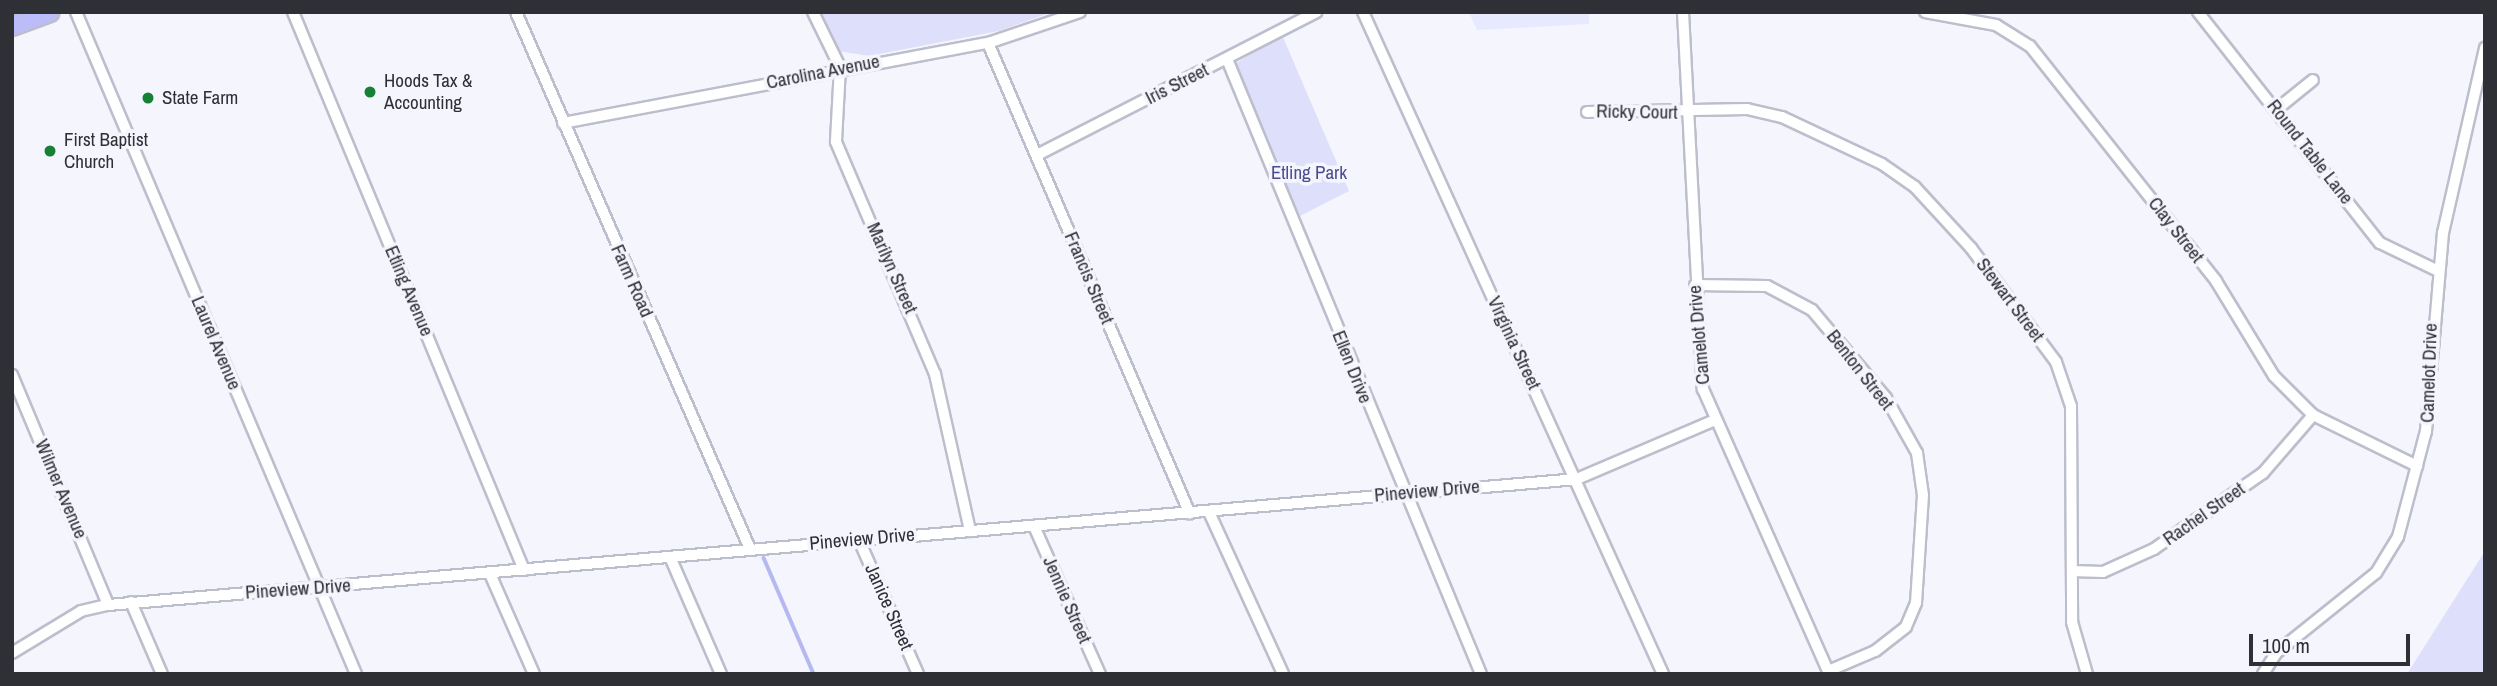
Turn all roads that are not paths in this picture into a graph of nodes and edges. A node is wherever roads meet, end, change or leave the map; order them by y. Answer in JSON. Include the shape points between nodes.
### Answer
{"nodes":[{"id":1,"x":50,"y":12,"type":"edge"},
{"id":2,"x":76,"y":12,"type":"edge"},
{"id":3,"x":293,"y":12,"type":"edge"},
{"id":4,"x":516,"y":12,"type":"edge"},
{"id":5,"x":813,"y":12,"type":"edge"},
{"id":6,"x":1080,"y":12,"type":"edge"},
{"id":7,"x":1317,"y":12,"type":"edge"},
{"id":8,"x":1363,"y":12,"type":"edge"},
{"id":9,"x":1683,"y":12,"type":"edge"},
{"id":10,"x":1925,"y":12,"type":"edge"},
{"id":11,"x":1998,"y":12,"type":"edge"},
{"id":12,"x":2198,"y":12,"type":"edge"},
{"id":13,"x":1996,"y":25,"type":"junction"},
{"id":14,"x":12,"y":26,"type":"edge"},
{"id":15,"x":988,"y":43,"type":"junction"},
{"id":16,"x":2485,"y":48,"type":"edge"},
{"id":17,"x":2484,"y":56,"type":"edge"},
{"id":18,"x":1227,"y":59,"type":"junction"},
{"id":19,"x":840,"y":67,"type":"junction"},
{"id":20,"x":2313,"y":80,"type":"dead end"},
{"id":21,"x":2277,"y":109,"type":"junction"},
{"id":22,"x":1587,"y":111,"type":"dead end"},
{"id":23,"x":1687,"y":113,"type":"junction"},
{"id":24,"x":563,"y":123,"type":"junction"},
{"id":25,"x":1037,"y":155,"type":"junction"},
{"id":26,"x":2436,"y":270,"type":"junction"},
{"id":27,"x":1695,"y":285,"type":"junction"},
{"id":28,"x":12,"y":375,"type":"edge"},
{"id":29,"x":2314,"y":415,"type":"junction"},
{"id":30,"x":1713,"y":421,"type":"junction"},
{"id":31,"x":2417,"y":466,"type":"junction"},
{"id":32,"x":1577,"y":479,"type":"junction"},
{"id":33,"x":1402,"y":492,"type":"junction"},
{"id":34,"x":1209,"y":512,"type":"junction"},
{"id":35,"x":1190,"y":514,"type":"junction"},
{"id":36,"x":1034,"y":526,"type":"junction"},
{"id":37,"x":970,"y":531,"type":"junction"},
{"id":38,"x":859,"y":540,"type":"junction"},
{"id":39,"x":750,"y":549,"type":"junction"},
{"id":40,"x":671,"y":559,"type":"junction"},
{"id":41,"x":524,"y":570,"type":"junction"},
{"id":42,"x":2072,"y":571,"type":"junction"},
{"id":43,"x":491,"y":576,"type":"junction"},
{"id":44,"x":319,"y":587,"type":"junction"},
{"id":45,"x":131,"y":603,"type":"junction"},
{"id":46,"x":108,"y":605,"type":"junction"},
{"id":47,"x":12,"y":653,"type":"edge"},
{"id":48,"x":1828,"y":672,"type":"edge"},
{"id":49,"x":162,"y":674,"type":"edge"},
{"id":50,"x":356,"y":674,"type":"edge"},
{"id":51,"x":534,"y":674,"type":"edge"},
{"id":52,"x":721,"y":674,"type":"edge"},
{"id":53,"x":918,"y":674,"type":"edge"},
{"id":54,"x":1100,"y":674,"type":"edge"},
{"id":55,"x":1283,"y":674,"type":"edge"},
{"id":56,"x":1481,"y":674,"type":"edge"},
{"id":57,"x":1663,"y":674,"type":"edge"},
{"id":58,"x":2087,"y":674,"type":"edge"},
{"id":59,"x":2263,"y":674,"type":"edge"}],
"edges":[{"from":1,"to":14,"type":"main road"},
{"from":2,"to":44,"type":"street","name":"Laurel Avenue"},
{"from":3,"to":41,"type":"street","name":"Etling Avenue"},
{"from":4,"to":24,"type":"street","name":"Farm Road"},
{"from":5,"to":19,"type":"street","name":"Marilyn Street"},
{"from":6,"to":15,"type":"street","name":"Carolina Avenue"},
{"from":7,"to":18,"type":"street","name":"Iris Street"},
{"from":8,"to":32,"type":"street","name":"Virginia Street"},
{"from":9,"to":23,"type":"street","name":"Camelot Drive"},
{"from":10,"to":13,"type":"street","name":"Clay Street"},
{"from":11,"to":13,"type":"street"},
{"from":12,"to":21,"type":"street","name":"Round Table Lane"},
{"from":13,"to":29,"type":"street","name":"Clay Street","via":[[2030,46],[2216,281],[2274,376]]},
{"from":15,"to":19,"type":"street","name":"Carolina Avenue"},
{"from":15,"to":25,"type":"street","name":"Francis Street"},
{"from":16,"to":17,"type":"street","name":"Camelot Drive"},
{"from":17,"to":26,"type":"street","name":"Camelot Drive"},
{"from":18,"to":25,"type":"street","name":"Iris Street"},
{"from":18,"to":33,"type":"street","name":"Ellen Drive"},
{"from":19,"to":24,"type":"street","name":"Carolina Avenue"},
{"from":19,"to":37,"type":"street","name":"Marilyn Street","via":[[836,142],[935,374]]},
{"from":20,"to":21,"type":"street"},
{"from":21,"to":26,"type":"street","name":"Round Table Lane","via":[[2380,243]]},
{"from":22,"to":23,"type":"street","name":"Ricky Court"},
{"from":23,"to":27,"type":"street","name":"Camelot Drive"},
{"from":23,"to":42,"type":"street","name":"Stewart Street","via":[[1747,109],[1782,117],[1882,164],[1915,187],[1971,248],[2056,362],[2071,405]]},
{"from":24,"to":39,"type":"street","name":"Farm Road"},
{"from":25,"to":35,"type":"street","name":"Francis Street"},
{"from":26,"to":31,"type":"street","name":"Camelot Drive","via":[[2431,395]]},
{"from":27,"to":30,"type":"street","name":"Camelot Drive","via":[[1698,361]]},
{"from":27,"to":48,"type":"street","name":"Benton Street","via":[[1767,286],[1812,310],[1886,398],[1917,453],[1923,495],[1916,603],[1906,627],[1875,651]]},
{"from":28,"to":46,"type":"street","name":"Wilmer Avenue"},
{"from":29,"to":31,"type":"street","name":"Clay Street"},
{"from":29,"to":42,"type":"street","name":"Rachel Street","via":[[2263,473],[2154,549],[2103,572]]},
{"from":30,"to":32,"type":"street","name":"Pineview Drive"},
{"from":30,"to":48,"type":"street","name":"Camelot Drive"},
{"from":31,"to":59,"type":"street","name":"Camelot Drive","via":[[2398,537],[2376,573],[2276,653]]},
{"from":32,"to":33,"type":"street","name":"Pineview Drive"},
{"from":32,"to":57,"type":"street","name":"Virginia Street"},
{"from":33,"to":34,"type":"street","name":"Pineview Drive"},
{"from":33,"to":56,"type":"street","name":"Ellen Drive"},
{"from":34,"to":35,"type":"street","name":"Pineview Drive"},
{"from":34,"to":55,"type":"street"},
{"from":35,"to":36,"type":"street","name":"Pineview Drive"},
{"from":36,"to":37,"type":"street","name":"Pineview Drive"},
{"from":36,"to":54,"type":"street","name":"Jennie Street"},
{"from":37,"to":38,"type":"street","name":"Pineview Drive"},
{"from":38,"to":39,"type":"street","name":"Pineview Drive"},
{"from":38,"to":53,"type":"street","name":"Janice Street"},
{"from":39,"to":40,"type":"street","name":"Pineview Drive"},
{"from":40,"to":41,"type":"street","name":"Pineview Drive"},
{"from":40,"to":52,"type":"street"},
{"from":41,"to":43,"type":"street","name":"Pineview Drive"},
{"from":42,"to":58,"type":"street","name":"Stewart Street","via":[[2072,622]]},
{"from":43,"to":44,"type":"street","name":"Pineview Drive"},
{"from":43,"to":51,"type":"street"},
{"from":44,"to":45,"type":"street","name":"Pineview Drive"},
{"from":44,"to":50,"type":"street","name":"Laurel Avenue"},
{"from":45,"to":46,"type":"street","name":"Pineview Drive"},
{"from":45,"to":49,"type":"street"},
{"from":46,"to":47,"type":"street","name":"Pineview Drive","via":[[81,611]]}]}
